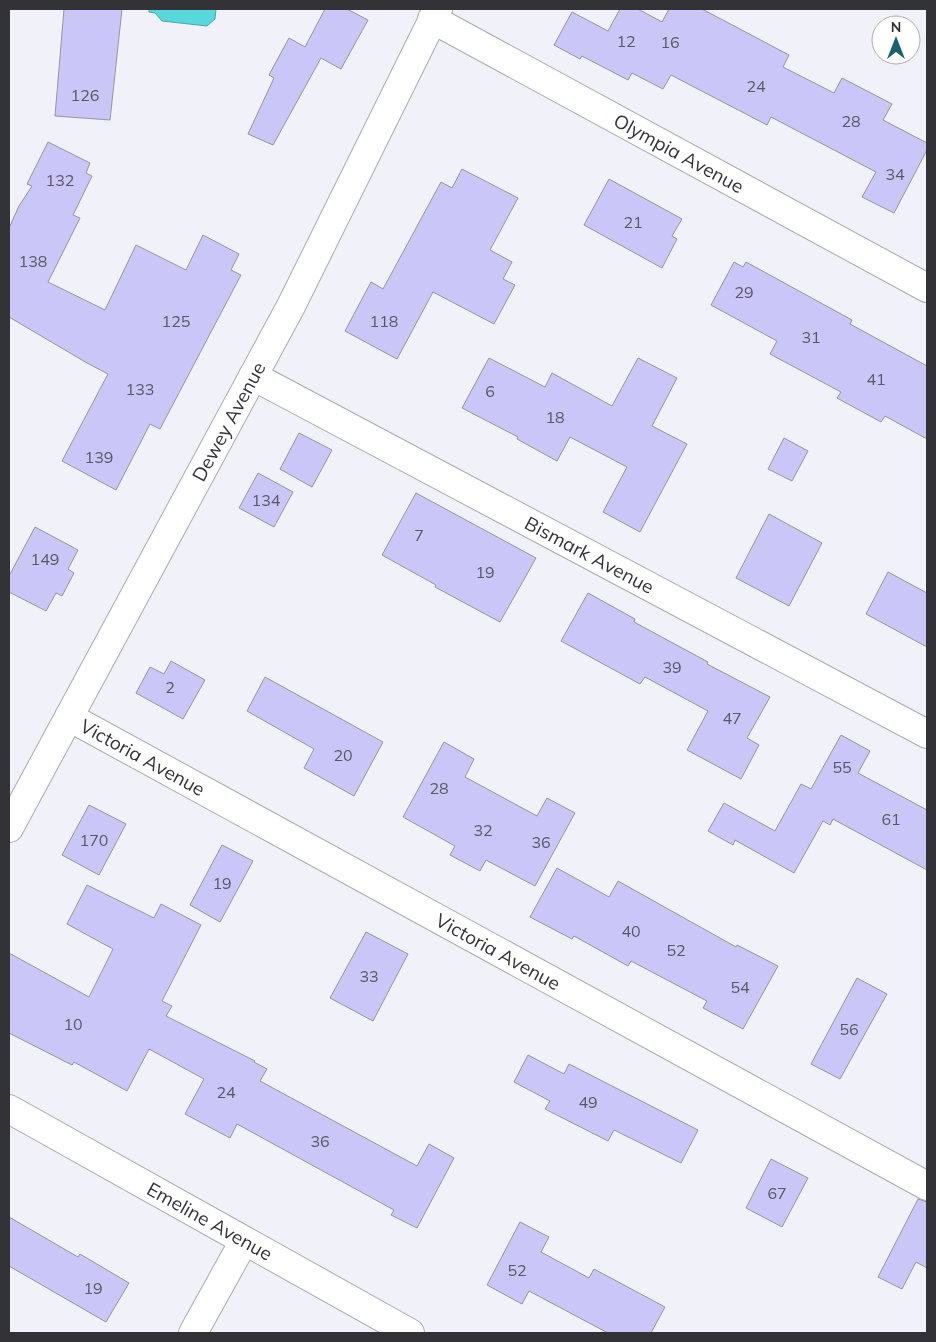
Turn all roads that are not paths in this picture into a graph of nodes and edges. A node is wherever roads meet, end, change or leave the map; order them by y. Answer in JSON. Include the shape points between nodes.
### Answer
{"nodes":[{"id":1,"x":435,"y":14,"type":"edge"},
{"id":2,"x":927,"y":288,"type":"edge"},
{"id":3,"x":253,"y":376,"type":"junction"},
{"id":4,"x":69,"y":717,"type":"junction"},
{"id":5,"x":927,"y":734,"type":"edge"},
{"id":6,"x":9,"y":828,"type":"edge"},
{"id":7,"x":9,"y":1109,"type":"edge"},
{"id":8,"x":927,"y":1186,"type":"edge"},
{"id":9,"x":244,"y":1241,"type":"junction"},
{"id":10,"x":193,"y":1333,"type":"edge"},
{"id":11,"x":410,"y":1333,"type":"edge"}],
"edges":[{"from":1,"to":2,"type":"street","name":"Olympia Avenue"},
{"from":1,"to":3,"type":"street","name":"Dewey Avenue"},
{"from":3,"to":4,"type":"street","name":"Dewey Avenue"},
{"from":3,"to":5,"type":"street","name":"Bismark Avenue"},
{"from":4,"to":6,"type":"street","name":"Dewey Avenue"},
{"from":4,"to":8,"type":"street","name":"Victoria Avenue"},
{"from":7,"to":9,"type":"street","name":"Emeline Avenue"},
{"from":9,"to":10,"type":"street"},
{"from":9,"to":11,"type":"street","name":"Emeline Avenue"}]}
